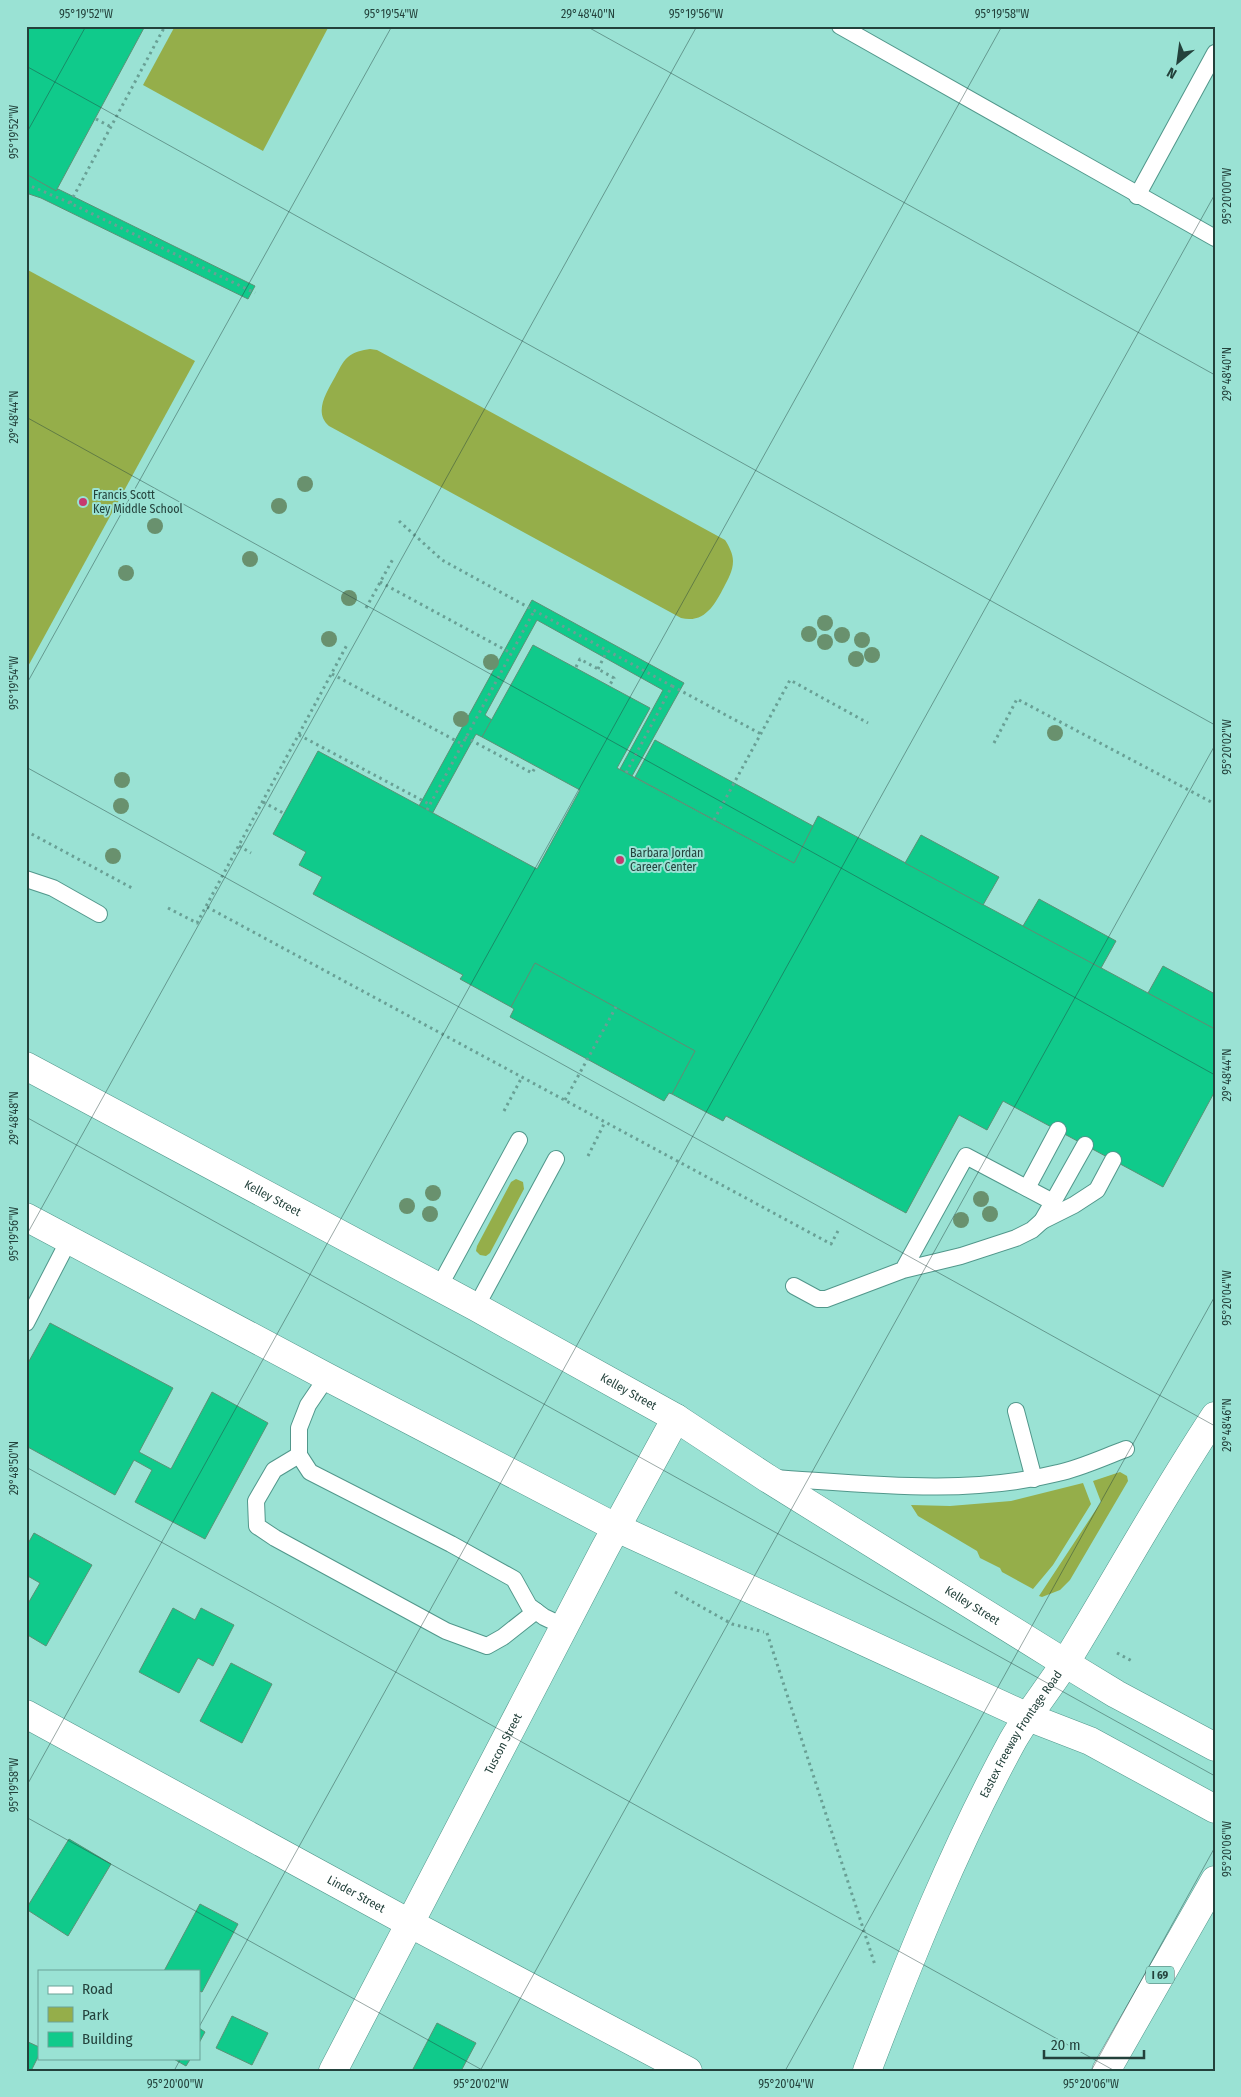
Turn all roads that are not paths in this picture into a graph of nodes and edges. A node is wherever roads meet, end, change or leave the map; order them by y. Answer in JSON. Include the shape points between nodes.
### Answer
{"nodes":[{"id":1,"x":840,"y":26,"type":"edge"},
{"id":2,"x":1215,"y":53,"type":"edge"},
{"id":3,"x":1137,"y":196,"type":"junction"},
{"id":4,"x":1215,"y":238,"type":"edge"},
{"id":5,"x":26,"y":879,"type":"edge"},
{"id":6,"x":99,"y":914,"type":"dead end"},
{"id":7,"x":26,"y":1066,"type":"edge"},
{"id":8,"x":1058,"y":1130,"type":"dead end"},
{"id":9,"x":519,"y":1140,"type":"dead end"},
{"id":10,"x":1085,"y":1145,"type":"dead end"},
{"id":11,"x":556,"y":1159,"type":"dead end"},
{"id":12,"x":1113,"y":1160,"type":"dead end"},
{"id":13,"x":1027,"y":1188,"type":"junction"},
{"id":14,"x":1053,"y":1202,"type":"junction"},
{"id":15,"x":26,"y":1216,"type":"edge"},
{"id":16,"x":1042,"y":1221,"type":"junction"},
{"id":17,"x":69,"y":1240,"type":"junction"},
{"id":18,"x":903,"y":1270,"type":"junction"},
{"id":19,"x":794,"y":1286,"type":"dead end"},
{"id":20,"x":439,"y":1287,"type":"junction"},
{"id":21,"x":476,"y":1307,"type":"junction"},
{"id":22,"x":28,"y":1314,"type":"edge"},
{"id":23,"x":327,"y":1377,"type":"junction"},
{"id":24,"x":1016,"y":1411,"type":"dead end"},
{"id":25,"x":1215,"y":1416,"type":"edge"},
{"id":26,"x":676,"y":1418,"type":"junction"},
{"id":27,"x":1126,"y":1449,"type":"dead end"},
{"id":28,"x":299,"y":1455,"type":"junction"},
{"id":29,"x":767,"y":1478,"type":"junction"},
{"id":30,"x":1034,"y":1479,"type":"junction"},
{"id":31,"x":616,"y":1528,"type":"junction"},
{"id":32,"x":536,"y":1611,"type":"junction"},
{"id":33,"x":564,"y":1628,"type":"junction"},
{"id":34,"x":1065,"y":1663,"type":"junction"},
{"id":35,"x":26,"y":1714,"type":"edge"},
{"id":36,"x":1028,"y":1717,"type":"junction"},
{"id":37,"x":1215,"y":1747,"type":"edge"},
{"id":38,"x":1215,"y":1810,"type":"edge"},
{"id":39,"x":1215,"y":1880,"type":"edge"},
{"id":40,"x":411,"y":1924,"type":"junction"},
{"id":41,"x":333,"y":2071,"type":"edge"},
{"id":42,"x":688,"y":2071,"type":"edge"},
{"id":43,"x":867,"y":2071,"type":"edge"},
{"id":44,"x":1106,"y":2071,"type":"edge"}],
"edges":[{"from":1,"to":3,"type":"lane"},
{"from":2,"to":3,"type":"lane"},
{"from":3,"to":4,"type":"lane"},
{"from":5,"to":6,"type":"lane","via":[[53,888]]},
{"from":7,"to":20,"type":"main road","name":"Kelley Street"},
{"from":8,"to":13,"type":"lane"},
{"from":9,"to":20,"type":"lane"},
{"from":10,"to":14,"type":"lane"},
{"from":11,"to":21,"type":"lane"},
{"from":12,"to":16,"type":"lane","via":[[1097,1190]]},
{"from":13,"to":14,"type":"lane"},
{"from":13,"to":18,"type":"lane","via":[[966,1156]]},
{"from":14,"to":16,"type":"lane"},
{"from":15,"to":17,"type":"main road"},
{"from":16,"to":18,"type":"lane","via":[[1016,1238]]},
{"from":17,"to":22,"type":"lane"},
{"from":17,"to":23,"type":"main road"},
{"from":18,"to":19,"type":"lane","via":[[826,1299],[818,1299]]},
{"from":20,"to":21,"type":"main road","name":"Kelley Street"},
{"from":21,"to":26,"type":"main road","name":"Kelley Street"},
{"from":23,"to":28,"type":"lane","via":[[308,1405],[299,1428]]},
{"from":23,"to":31,"type":"main road"},
{"from":24,"to":30,"type":"lane"},
{"from":25,"to":34,"type":"main road","name":"Eastex Freeway Frontage Road"},
{"from":26,"to":29,"type":"main road","name":"Kelley Street"},
{"from":26,"to":31,"type":"main road","name":"Tuscon Street"},
{"from":27,"to":30,"type":"lane"},
{"from":28,"to":32,"type":"lane","via":[[310,1472],[514,1579],[529,1606]]},
{"from":28,"to":32,"type":"lane","via":[[274,1470],[256,1501],[257,1526],[263,1530],[446,1631],[487,1646],[503,1638]]},
{"from":29,"to":30,"type":"lane","via":[[945,1487]]},
{"from":29,"to":34,"type":"main road","name":"Kelley Street"},
{"from":31,"to":33,"type":"main road","name":"Tuscon Street"},
{"from":31,"to":36,"type":"main road"},
{"from":32,"to":33,"type":"lane"},
{"from":33,"to":40,"type":"main road","name":"Tuscon Street"},
{"from":34,"to":36,"type":"main road","name":"Eastex Freeway Frontage Road"},
{"from":34,"to":37,"type":"main road","name":"Kelley Street"},
{"from":35,"to":40,"type":"main road","name":"Linder Street"},
{"from":36,"to":38,"type":"main road","via":[[1090,1741]]},
{"from":36,"to":43,"type":"main road","name":"Eastex Freeway Frontage Road","via":[[964,1837],[924,1924]]},
{"from":39,"to":44,"type":"main road","number":"I 69"},
{"from":40,"to":41,"type":"main road","name":"Tuscon Street"},
{"from":40,"to":42,"type":"main road","name":"Linder Street"}]}
